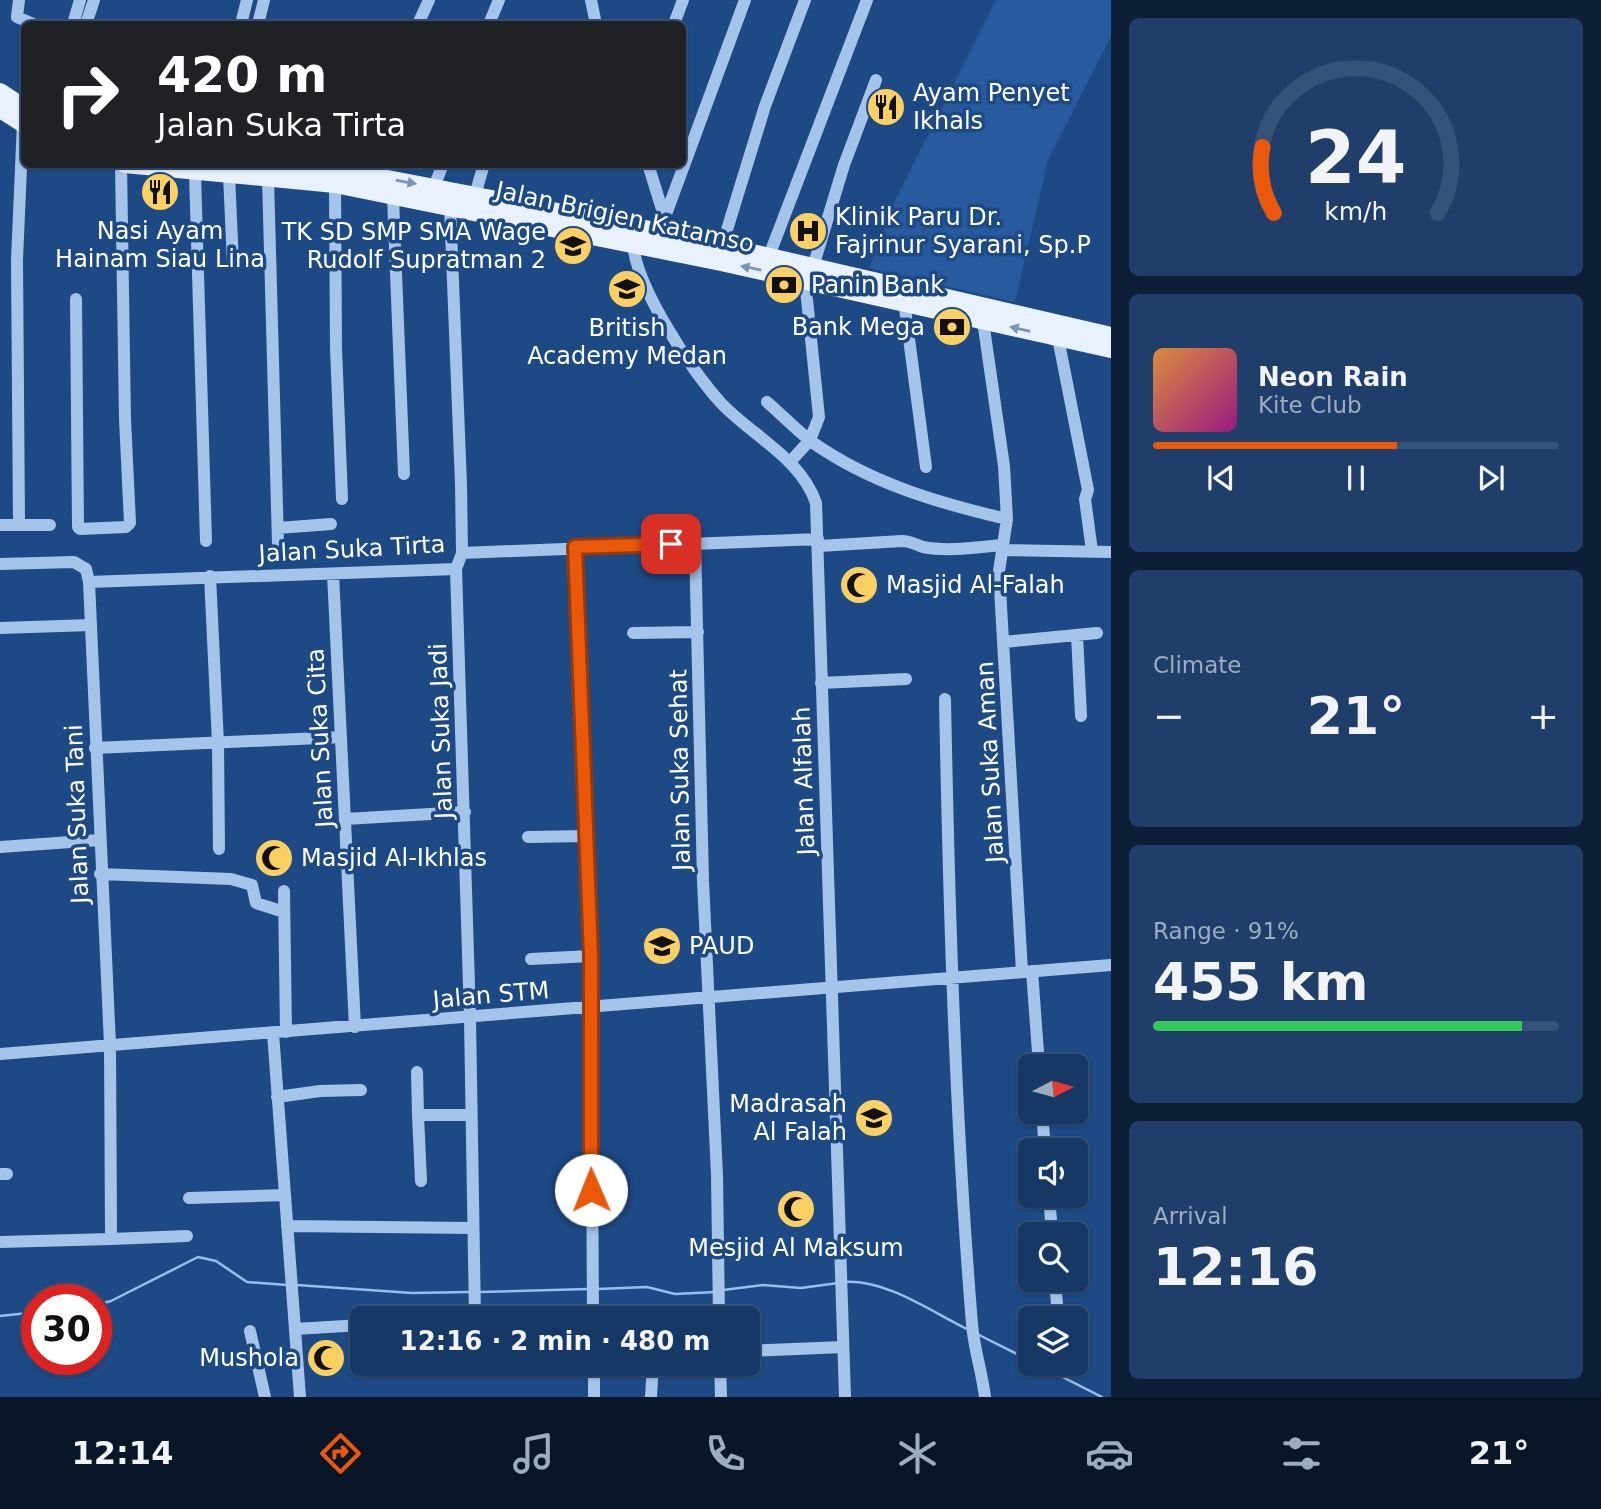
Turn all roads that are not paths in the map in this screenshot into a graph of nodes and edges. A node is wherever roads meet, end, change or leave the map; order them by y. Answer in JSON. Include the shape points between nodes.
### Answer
{"nodes":[{"id":1,"x":19,"y":0,"type":"edge"},
{"id":2,"x":80,"y":0,"type":"edge"},
{"id":3,"x":94,"y":0,"type":"edge"},
{"id":4,"x":247,"y":0,"type":"edge"},
{"id":5,"x":264,"y":0,"type":"edge"},
{"id":6,"x":429,"y":0,"type":"edge"},
{"id":7,"x":499,"y":0,"type":"edge"},
{"id":8,"x":591,"y":0,"type":"edge"},
{"id":9,"x":683,"y":0,"type":"edge"},
{"id":10,"x":745,"y":0,"type":"edge"},
{"id":11,"x":805,"y":0,"type":"edge"},
{"id":12,"x":867,"y":0,"type":"edge"},
{"id":13,"x":26,"y":21,"type":"edge"},
{"id":14,"x":74,"y":21,"type":"edge"},
{"id":15,"x":87,"y":21,"type":"edge"},
{"id":16,"x":242,"y":21,"type":"edge"},
{"id":17,"x":259,"y":21,"type":"edge"},
{"id":18,"x":419,"y":21,"type":"edge"},
{"id":19,"x":490,"y":21,"type":"edge"},
{"id":20,"x":595,"y":21,"type":"edge"},
{"id":21,"x":675,"y":21,"type":"edge"},
{"id":22,"x":876,"y":80,"type":"dead end"},
{"id":23,"x":0,"y":92,"type":"edge"},
{"id":24,"x":0,"y":109,"type":"edge"},
{"id":25,"x":21,"y":115,"type":"edge"},
{"id":26,"x":21,"y":117,"type":"edge"},
{"id":27,"x":686,"y":166,"type":"edge"},
{"id":28,"x":22,"y":168,"type":"edge"},
{"id":29,"x":123,"y":168,"type":"edge"},
{"id":30,"x":155,"y":168,"type":"edge"},
{"id":31,"x":441,"y":168,"type":"edge"},
{"id":32,"x":483,"y":168,"type":"edge"},
{"id":33,"x":649,"y":168,"type":"edge"},
{"id":34,"x":685,"y":168,"type":"edge"},
{"id":35,"x":369,"y":170,"type":"edge"},
{"id":36,"x":267,"y":171,"type":"edge"},
{"id":37,"x":195,"y":173,"type":"junction"},
{"id":38,"x":288,"y":173,"type":"junction"},
{"id":39,"x":229,"y":175,"type":"junction"},
{"id":40,"x":335,"y":184,"type":"junction"},
{"id":41,"x":434,"y":187,"type":"junction"},
{"id":42,"x":475,"y":195,"type":"junction"},
{"id":43,"x":393,"y":197,"type":"junction"},
{"id":44,"x":450,"y":206,"type":"junction"},
{"id":45,"x":665,"y":225,"type":"junction"},
{"id":46,"x":633,"y":235,"type":"junction"},
{"id":47,"x":722,"y":246,"type":"junction"},
{"id":48,"x":769,"y":256,"type":"junction"},
{"id":49,"x":233,"y":263,"type":"dead end"},
{"id":50,"x":809,"y":273,"type":"junction"},
{"id":51,"x":76,"y":299,"type":"dead end"},
{"id":52,"x":904,"y":301,"type":"junction"},
{"id":53,"x":983,"y":321,"type":"junction"},
{"id":54,"x":1100,"y":337,"type":"edge"},
{"id":55,"x":1058,"y":338,"type":"junction"},
{"id":56,"x":1111,"y":349,"type":"edge"},
{"id":57,"x":768,"y":402,"type":"dead end"},
{"id":58,"x":810,"y":440,"type":"junction"},
{"id":59,"x":790,"y":462,"type":"junction"},
{"id":60,"x":926,"y":467,"type":"dead end"},
{"id":61,"x":404,"y":474,"type":"dead end"},
{"id":62,"x":342,"y":499,"type":"dead end"},
{"id":63,"x":1007,"y":519,"type":"junction"},
{"id":64,"x":331,"y":524,"type":"dead end"},
{"id":65,"x":0,"y":525,"type":"edge"},
{"id":66,"x":19,"y":525,"type":"junction"},
{"id":67,"x":50,"y":525,"type":"dead end"},
{"id":68,"x":278,"y":528,"type":"junction"},
{"id":69,"x":206,"y":541,"type":"dead end"},
{"id":70,"x":818,"y":542,"type":"junction"},
{"id":71,"x":695,"y":543,"type":"junction"},
{"id":72,"x":278,"y":544,"type":"dead end"},
{"id":73,"x":575,"y":547,"type":"junction"},
{"id":74,"x":1003,"y":548,"type":"junction"},
{"id":75,"x":1092,"y":551,"type":"junction"},
{"id":76,"x":1111,"y":552,"type":"edge"},
{"id":77,"x":462,"y":553,"type":"junction"},
{"id":78,"x":0,"y":564,"type":"edge"},
{"id":79,"x":456,"y":569,"type":"junction"},
{"id":80,"x":333,"y":574,"type":"junction"},
{"id":81,"x":210,"y":576,"type":"junction"},
{"id":82,"x":89,"y":582,"type":"junction"},
{"id":83,"x":91,"y":625,"type":"junction"},
{"id":84,"x":0,"y":628,"type":"edge"},
{"id":85,"x":698,"y":632,"type":"junction"},
{"id":86,"x":634,"y":633,"type":"dead end"},
{"id":87,"x":1097,"y":633,"type":"dead end"},
{"id":88,"x":1077,"y":635,"type":"junction"},
{"id":89,"x":1004,"y":642,"type":"junction"},
{"id":90,"x":906,"y":679,"type":"dead end"},
{"id":91,"x":821,"y":683,"type":"junction"},
{"id":92,"x":945,"y":699,"type":"dead end"},
{"id":93,"x":1081,"y":716,"type":"dead end"},
{"id":94,"x":341,"y":737,"type":"junction"},
{"id":95,"x":218,"y":743,"type":"junction"},
{"id":96,"x":95,"y":748,"type":"junction"},
{"id":97,"x":465,"y":812,"type":"junction"},
{"id":98,"x":345,"y":819,"type":"junction"},
{"id":99,"x":587,"y":836,"type":"junction"},
{"id":100,"x":528,"y":837,"type":"dead end"},
{"id":101,"x":99,"y":840,"type":"junction"},
{"id":102,"x":0,"y":847,"type":"edge"},
{"id":103,"x":219,"y":849,"type":"dead end"},
{"id":104,"x":100,"y":874,"type":"junction"},
{"id":105,"x":284,"y":891,"type":"dead end"},
{"id":106,"x":284,"y":912,"type":"junction"},
{"id":107,"x":591,"y":956,"type":"junction"},
{"id":108,"x":531,"y":959,"type":"dead end"},
{"id":109,"x":1111,"y":965,"type":"edge"},
{"id":110,"x":1027,"y":972,"type":"junction"},
{"id":111,"x":952,"y":978,"type":"junction"},
{"id":112,"x":834,"y":987,"type":"junction"},
{"id":113,"x":707,"y":996,"type":"junction"},
{"id":114,"x":592,"y":1008,"type":"junction"},
{"id":115,"x":470,"y":1018,"type":"junction"},
{"id":116,"x":355,"y":1027,"type":"junction"},
{"id":117,"x":286,"y":1032,"type":"junction"},
{"id":118,"x":272,"y":1033,"type":"junction"},
{"id":119,"x":110,"y":1045,"type":"junction"},
{"id":120,"x":0,"y":1054,"type":"edge"},
{"id":121,"x":1037,"y":1054,"type":"edge"},
{"id":122,"x":417,"y":1072,"type":"dead end"},
{"id":123,"x":361,"y":1090,"type":"dead end"},
{"id":124,"x":277,"y":1097,"type":"junction"},
{"id":125,"x":418,"y":1115,"type":"junction"},
{"id":126,"x":471,"y":1115,"type":"junction"},
{"id":127,"x":421,"y":1181,"type":"dead end"},
{"id":128,"x":285,"y":1195,"type":"junction"},
{"id":129,"x":189,"y":1198,"type":"dead end"},
{"id":130,"x":287,"y":1226,"type":"junction"},
{"id":131,"x":471,"y":1228,"type":"junction"},
{"id":132,"x":187,"y":1236,"type":"dead end"},
{"id":133,"x":111,"y":1239,"type":"junction"},
{"id":134,"x":0,"y":1242,"type":"edge"},
{"id":135,"x":474,"y":1306,"type":"edge"},
{"id":136,"x":593,"y":1306,"type":"edge"},
{"id":137,"x":719,"y":1306,"type":"edge"},
{"id":138,"x":350,"y":1326,"type":"edge"},
{"id":139,"x":295,"y":1329,"type":"junction"},
{"id":140,"x":250,"y":1331,"type":"dead end"},
{"id":141,"x":843,"y":1347,"type":"junction"},
{"id":142,"x":760,"y":1350,"type":"edge"},
{"id":143,"x":594,"y":1376,"type":"edge"},
{"id":144,"x":652,"y":1376,"type":"edge"},
{"id":145,"x":721,"y":1376,"type":"edge"},
{"id":146,"x":265,"y":1397,"type":"edge"},
{"id":147,"x":300,"y":1397,"type":"edge"},
{"id":148,"x":594,"y":1397,"type":"edge"},
{"id":149,"x":651,"y":1397,"type":"edge"},
{"id":150,"x":722,"y":1397,"type":"edge"},
{"id":151,"x":845,"y":1397,"type":"edge"},
{"id":152,"x":985,"y":1397,"type":"edge"}],
"edges":[{"from":1,"to":13,"type":"street","via":[[17,17]]},
{"from":2,"to":14,"type":"street"},
{"from":3,"to":15,"type":"street"},
{"from":4,"to":16,"type":"street"},
{"from":5,"to":17,"type":"street"},
{"from":6,"to":18,"type":"street"},
{"from":7,"to":19,"type":"street"},
{"from":8,"to":20,"type":"street"},
{"from":9,"to":21,"type":"street"},
{"from":10,"to":27,"type":"street"},
{"from":11,"to":47,"type":"street","via":[[765,106]]},
{"from":12,"to":48,"type":"street"},
{"from":22,"to":50,"type":"street"},
{"from":23,"to":25,"type":"main road"},
{"from":24,"to":26,"type":"main road"},
{"from":28,"to":66,"type":"street","via":[[17,274]]},
{"from":29,"to":51,"type":"street","via":[[123,367],[130,523],[125,528],[78,527]]},
{"from":30,"to":37,"type":"main road","name":"Jalan Brigjen Katamso"},
{"from":31,"to":41,"type":"street"},
{"from":32,"to":42,"type":"street"},
{"from":33,"to":45,"type":"street"},
{"from":34,"to":45,"type":"street"},
{"from":35,"to":38,"type":"main road","name":"Jalan Brigjen Katamso"},
{"from":35,"to":41,"type":"main road","name":"Jalan Brigjen Katamso","one_way":true},
{"from":36,"to":38,"type":"main road","name":"Jalan Brigjen Katamso"},
{"from":36,"to":39,"type":"main road","name":"Jalan Brigjen Katamso"},
{"from":36,"to":68,"type":"street"},
{"from":37,"to":39,"type":"main road","name":"Jalan Brigjen Katamso"},
{"from":37,"to":69,"type":"street"},
{"from":38,"to":40,"type":"main road","name":"Jalan Brigjen Katamso"},
{"from":39,"to":49,"type":"street"},
{"from":40,"to":43,"type":"main road","name":"Jalan Brigjen Katamso"},
{"from":40,"to":62,"type":"street"},
{"from":41,"to":42,"type":"main road","name":"Jalan Brigjen Katamso"},
{"from":42,"to":46,"type":"main road","name":"Jalan Brigjen Katamso"},
{"from":43,"to":44,"type":"main road","name":"Jalan Brigjen Katamso"},
{"from":43,"to":61,"type":"street"},
{"from":44,"to":46,"type":"main road","name":"Jalan Brigjen Katamso"},
{"from":44,"to":77,"type":"street"},
{"from":45,"to":46,"type":"main road","name":"Jalan Brigjen Katamso"},
{"from":45,"to":47,"type":"main road","name":"Jalan Brigjen Katamso"},
{"from":50,"to":46,"type":"main road","name":"Jalan Brigjen Katamso","one_way":true},
{"from":46,"to":59,"type":"street","name":"Jalan Alfalah","via":[[636,263],[672,335],[699,376],[721,403]]},
{"from":47,"to":48,"type":"main road","name":"Jalan Brigjen Katamso"},
{"from":48,"to":50,"type":"main road","name":"Jalan Brigjen Katamso"},
{"from":50,"to":52,"type":"main road","name":"Jalan Brigjen Katamso"},
{"from":50,"to":54,"type":"main road","name":"Jalan Brigjen Katamso"},
{"from":50,"to":58,"type":"street","via":[[819,416]]},
{"from":52,"to":53,"type":"main road","name":"Jalan Brigjen Katamso"},
{"from":52,"to":60,"type":"street"},
{"from":55,"to":53,"type":"main road","name":"Jalan Brigjen Katamso","one_way":true},
{"from":53,"to":63,"type":"street","name":"Jalan Suka Aman"},
{"from":54,"to":55,"type":"main road","name":"Jalan Brigjen Katamso"},
{"from":54,"to":56,"type":"main road","name":"Jalan Brigjen Katamso"},
{"from":55,"to":75,"type":"street","via":[[1088,490],[1085,499]]},
{"from":57,"to":58,"type":"street"},
{"from":58,"to":59,"type":"street"},
{"from":58,"to":63,"type":"street","via":[[895,487],[934,502]]},
{"from":59,"to":70,"type":"street","name":"Jalan Alfalah","via":[[813,493]]},
{"from":63,"to":74,"type":"street","name":"Jalan Suka Aman"},
{"from":64,"to":68,"type":"street"},
{"from":65,"to":66,"type":"street"},
{"from":66,"to":67,"type":"street"},
{"from":68,"to":72,"type":"street"},
{"from":70,"to":71,"type":"street","name":"Jalan Suka Tirta"},
{"from":70,"to":74,"type":"street","name":"Jalan Suka Tirta","via":[[910,541],[921,547]]},
{"from":70,"to":91,"type":"street","name":"Jalan Alfalah"},
{"from":71,"to":73,"type":"street","name":"Jalan Suka Tirta"},
{"from":71,"to":85,"type":"street","name":"Jalan Suka Sehat"},
{"from":73,"to":77,"type":"street","name":"Jalan Suka Tirta"},
{"from":73,"to":99,"type":"street"},
{"from":74,"to":75,"type":"street","name":"Jalan Suka Tirta"},
{"from":74,"to":89,"type":"street","name":"Jalan Suka Aman","via":[[999,570]]},
{"from":75,"to":76,"type":"street","name":"Jalan Suka Tirta"},
{"from":77,"to":79,"type":"street","name":"Jalan Suka Tirta"},
{"from":78,"to":82,"type":"street","via":[[74,562],[86,569]]},
{"from":79,"to":80,"type":"street","name":"Jalan Suka Tirta"},
{"from":79,"to":97,"type":"street","name":"Jalan Suka Jadi"},
{"from":80,"to":81,"type":"street","name":"Jalan Suka Tirta"},
{"from":80,"to":94,"type":"street","name":"Jalan Suka Cita"},
{"from":81,"to":82,"type":"street","name":"Jalan Suka Tirta"},
{"from":81,"to":95,"type":"street"},
{"from":82,"to":83,"type":"street","name":"Jalan Suka Tani"},
{"from":83,"to":84,"type":"street"},
{"from":83,"to":96,"type":"street","name":"Jalan Suka Tani"},
{"from":85,"to":86,"type":"street"},
{"from":85,"to":113,"type":"street","name":"Jalan Suka Sehat"},
{"from":87,"to":88,"type":"street"},
{"from":88,"to":89,"type":"street"},
{"from":88,"to":93,"type":"street"},
{"from":89,"to":110,"type":"street","name":"Jalan Suka Aman"},
{"from":90,"to":91,"type":"street"},
{"from":91,"to":112,"type":"street","name":"Jalan Alfalah"},
{"from":92,"to":111,"type":"street"},
{"from":94,"to":95,"type":"street"},
{"from":94,"to":98,"type":"street","name":"Jalan Suka Cita"},
{"from":95,"to":96,"type":"street"},
{"from":95,"to":103,"type":"street"},
{"from":96,"to":101,"type":"street","name":"Jalan Suka Tani"},
{"from":97,"to":98,"type":"street"},
{"from":97,"to":115,"type":"street","name":"Jalan Suka Jadi"},
{"from":98,"to":116,"type":"street","name":"Jalan Suka Cita"},
{"from":99,"to":100,"type":"street"},
{"from":99,"to":107,"type":"street"},
{"from":101,"to":102,"type":"street"},
{"from":101,"to":104,"type":"street","name":"Jalan Suka Tani"},
{"from":104,"to":106,"type":"street","via":[[231,879],[252,885],[256,903]]},
{"from":104,"to":119,"type":"street","name":"Jalan Suka Tani"},
{"from":105,"to":106,"type":"street"},
{"from":106,"to":117,"type":"street"},
{"from":107,"to":108,"type":"street"},
{"from":107,"to":114,"type":"street"},
{"from":109,"to":110,"type":"street","name":"Jalan STM"},
{"from":110,"to":111,"type":"street","name":"Jalan STM"},
{"from":110,"to":121,"type":"street","name":"Jalan Suka Aman"},
{"from":111,"to":112,"type":"street","name":"Jalan STM"},
{"from":111,"to":152,"type":"street","via":[[972,1329]]},
{"from":112,"to":113,"type":"street","name":"Jalan STM"},
{"from":112,"to":141,"type":"street","name":"Jalan Alfalah"},
{"from":113,"to":114,"type":"street","name":"Jalan STM"},
{"from":113,"to":137,"type":"street","name":"Jalan Suka Sehat"},
{"from":114,"to":115,"type":"street","name":"Jalan STM"},
{"from":114,"to":136,"type":"street"},
{"from":115,"to":116,"type":"street","name":"Jalan STM"},
{"from":115,"to":126,"type":"street","name":"Jalan Suka Jadi"},
{"from":116,"to":117,"type":"street","name":"Jalan STM"},
{"from":117,"to":118,"type":"street","name":"Jalan STM"},
{"from":118,"to":119,"type":"street","name":"Jalan STM"},
{"from":118,"to":124,"type":"street"},
{"from":119,"to":120,"type":"street","name":"Jalan STM"},
{"from":119,"to":133,"type":"street","name":"Jalan Suka Tani"},
{"from":122,"to":125,"type":"street"},
{"from":123,"to":124,"type":"street"},
{"from":124,"to":128,"type":"street"},
{"from":125,"to":126,"type":"street"},
{"from":125,"to":127,"type":"street"},
{"from":126,"to":131,"type":"street","name":"Jalan Suka Jadi"},
{"from":128,"to":129,"type":"street"},
{"from":128,"to":130,"type":"street"},
{"from":130,"to":131,"type":"street"},
{"from":130,"to":139,"type":"street"},
{"from":131,"to":135,"type":"street","name":"Jalan Suka Jadi"},
{"from":132,"to":133,"type":"street"},
{"from":133,"to":134,"type":"street"},
{"from":138,"to":139,"type":"street"},
{"from":139,"to":147,"type":"street"},
{"from":140,"to":146,"type":"street"},
{"from":141,"to":142,"type":"street"},
{"from":141,"to":151,"type":"street","name":"Jalan Alfalah"},
{"from":143,"to":148,"type":"street"},
{"from":144,"to":149,"type":"street"},
{"from":145,"to":150,"type":"street"}]}
